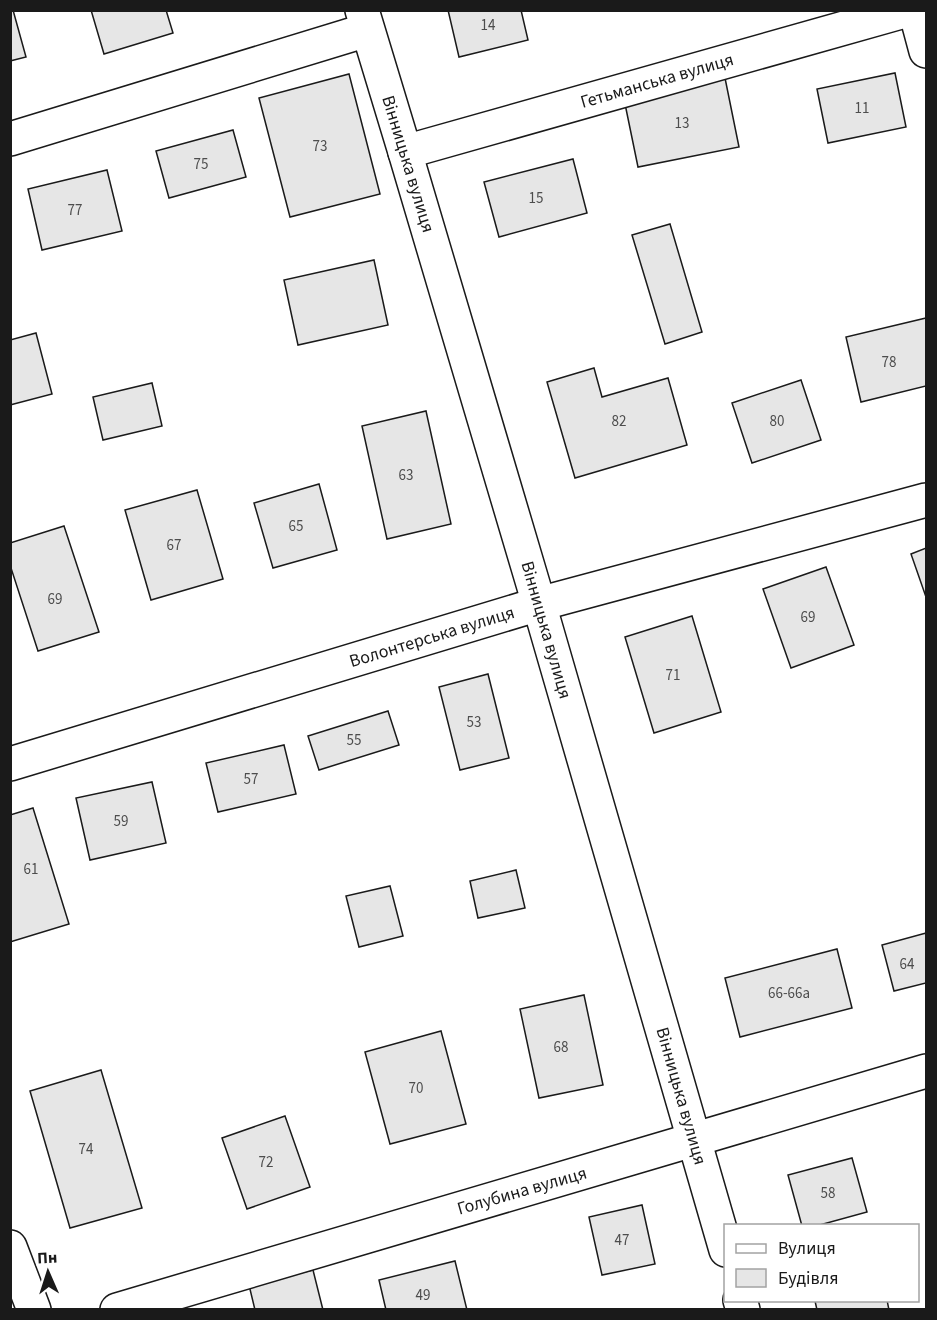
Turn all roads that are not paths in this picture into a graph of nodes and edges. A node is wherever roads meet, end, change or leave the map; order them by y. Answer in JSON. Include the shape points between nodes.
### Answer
{"nodes":[{"id":1,"x":908,"y":10,"type":"edge"},
{"id":2,"x":915,"y":10,"type":"edge"},
{"id":3,"x":364,"y":20,"type":"edge"},
{"id":4,"x":927,"y":51,"type":"edge"},
{"id":5,"x":10,"y":139,"type":"edge"},
{"id":6,"x":405,"y":152,"type":"junction"},
{"id":7,"x":927,"y":500,"type":"edge"},
{"id":8,"x":539,"y":604,"type":"junction"},
{"id":9,"x":10,"y":764,"type":"edge"},
{"id":10,"x":927,"y":1071,"type":"edge"},
{"id":11,"x":694,"y":1140,"type":"junction"},
{"id":12,"x":724,"y":1243,"type":"edge"},
{"id":13,"x":10,"y":1247,"type":"edge"},
{"id":14,"x":34,"y":1310,"type":"edge"},
{"id":15,"x":117,"y":1310,"type":"edge"}],
"edges":[{"from":1,"to":6,"type":"street","name":"Гетьманська вулиця"},
{"from":2,"to":4,"type":"street"},
{"from":3,"to":5,"type":"street"},
{"from":3,"to":6,"type":"street","name":"Вінницька вулиця"},
{"from":6,"to":8,"type":"street","name":"Вінницька вулиця"},
{"from":7,"to":8,"type":"street","name":"Волонтерська вулиця"},
{"from":8,"to":9,"type":"street","name":"Волонтерська вулиця"},
{"from":8,"to":11,"type":"street","name":"Вінницька вулиця"},
{"from":10,"to":11,"type":"street","name":"Голубина вулиця"},
{"from":11,"to":12,"type":"street","name":"Вінницька вулиця"},
{"from":11,"to":15,"type":"street","name":"Голубина вулиця"},
{"from":13,"to":14,"type":"street"}]}
